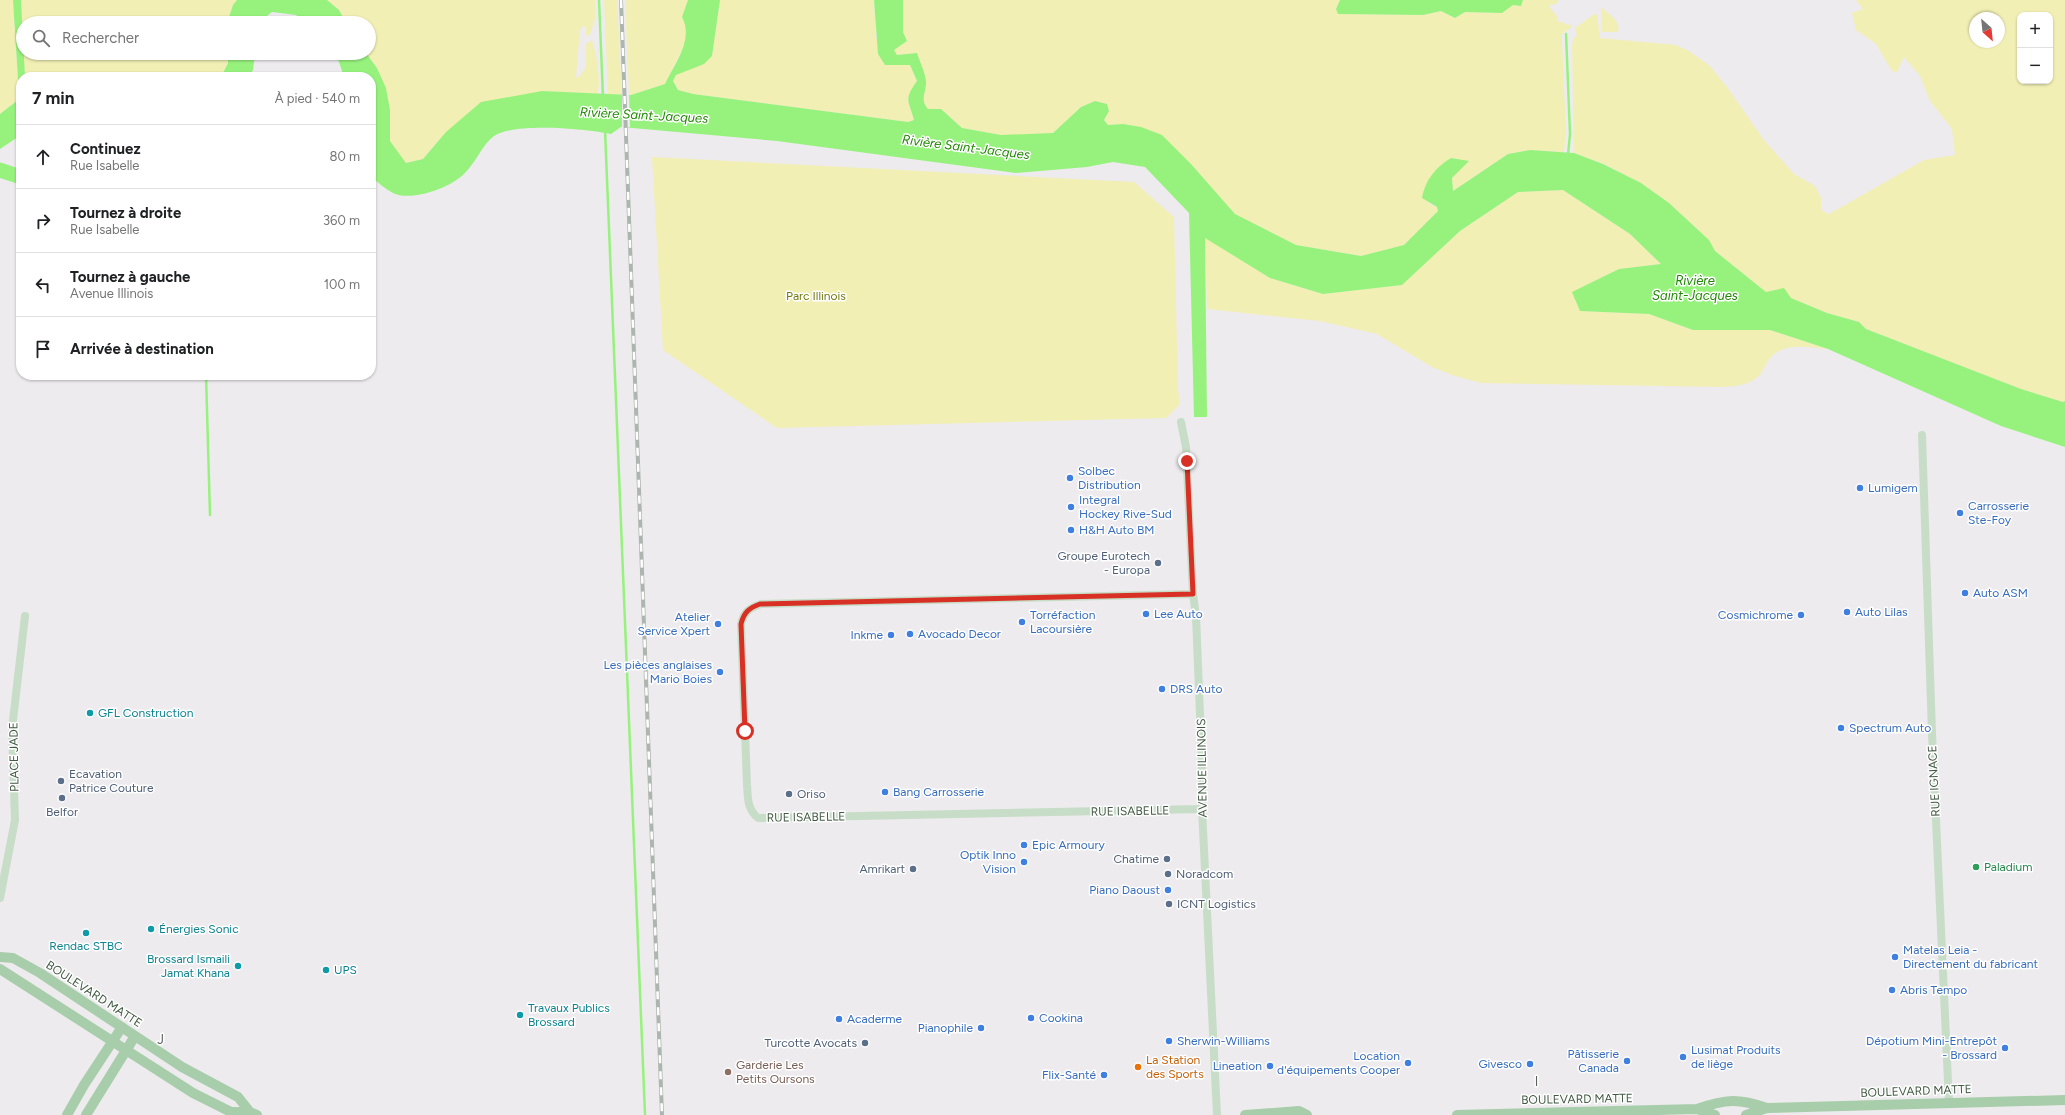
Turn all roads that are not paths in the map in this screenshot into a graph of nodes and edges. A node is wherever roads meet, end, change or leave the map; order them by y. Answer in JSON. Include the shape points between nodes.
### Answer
{"nodes":[{"id":1,"x":1181,"y":422,"type":"dead end"},
{"id":2,"x":1922,"y":435,"type":"dead end"},
{"id":3,"x":1193,"y":594,"type":"junction"},
{"id":4,"x":25,"y":616,"type":"dead end"},
{"id":5,"x":1202,"y":809,"type":"junction"},
{"id":6,"x":0,"y":898,"type":"edge"},
{"id":7,"x":0,"y":957,"type":"edge"},
{"id":8,"x":0,"y":969,"type":"edge"},
{"id":9,"x":122,"y":1027,"type":"junction"},
{"id":10,"x":135,"y":1036,"type":"junction"},
{"id":11,"x":112,"y":1041,"type":"junction"},
{"id":12,"x":126,"y":1050,"type":"junction"},
{"id":13,"x":2065,"y":1100,"type":"edge"},
{"id":14,"x":1949,"y":1103,"type":"junction"},
{"id":15,"x":1767,"y":1108,"type":"junction"},
{"id":16,"x":1697,"y":1109,"type":"junction"},
{"id":17,"x":253,"y":1113,"type":"edge"},
{"id":18,"x":68,"y":1115,"type":"edge"},
{"id":19,"x":86,"y":1115,"type":"edge"},
{"id":20,"x":1217,"y":1115,"type":"edge"},
{"id":21,"x":1245,"y":1115,"type":"edge"},
{"id":22,"x":1307,"y":1115,"type":"edge"},
{"id":23,"x":1457,"y":1115,"type":"edge"},
{"id":24,"x":1715,"y":1115,"type":"edge"},
{"id":25,"x":1746,"y":1115,"type":"edge"}],
"edges":[{"from":1,"to":3,"type":"street","name":"AVENUE ILLINOIS","via":[[1186,447]]},
{"from":2,"to":14,"type":"street","name":"RUE IGNACE","via":[[1932,733]]},
{"from":3,"to":5,"type":"street","name":"AVENUE ILLINOIS","via":[[1199,679]]},
{"from":3,"to":5,"type":"street","name":"RUE ISABELLE","via":[[760,604],[750,608],[741,624],[747,785],[748,805],[758,818]]},
{"from":4,"to":6,"type":"street","name":"PLACE JADE","via":[[12,729],[15,820]]},
{"from":5,"to":20,"type":"street","name":"AVENUE ILLINOIS"},
{"from":7,"to":9,"type":"main road","name":"BOULEVARD MATTE","via":[[13,958],[40,973]]},
{"from":8,"to":11,"type":"main road","name":"BOULEVARD MATTE"},
{"from":9,"to":10,"type":"main road","name":"BOULEVARD MATTE"},
{"from":9,"to":11,"type":"main road"},
{"from":10,"to":12,"type":"main road"},
{"from":10,"to":17,"type":"main road","name":"BOULEVARD MATTE","via":[[188,1070],[238,1097]]},
{"from":11,"to":12,"type":"main road","name":"BOULEVARD MATTE"},
{"from":11,"to":18,"type":"main road"},
{"from":12,"to":17,"type":"main road","name":"BOULEVARD MATTE","via":[[179,1085],[223,1109]]},
{"from":12,"to":19,"type":"main road"},
{"from":13,"to":14,"type":"main road","name":"BOULEVARD MATTE"},
{"from":14,"to":15,"type":"main road","name":"BOULEVARD MATTE"},
{"from":15,"to":16,"type":"main road","name":"BOULEVARD MATTE","via":[[1745,1101],[1720,1101]]},
{"from":15,"to":25,"type":"main road","name":"BOULEVARD MATTE"},
{"from":16,"to":23,"type":"main road","name":"BOULEVARD MATTE"},
{"from":16,"to":24,"type":"main road","name":"BOULEVARD MATTE"},
{"from":21,"to":22,"type":"main road","via":[[1299,1111]]}]}
